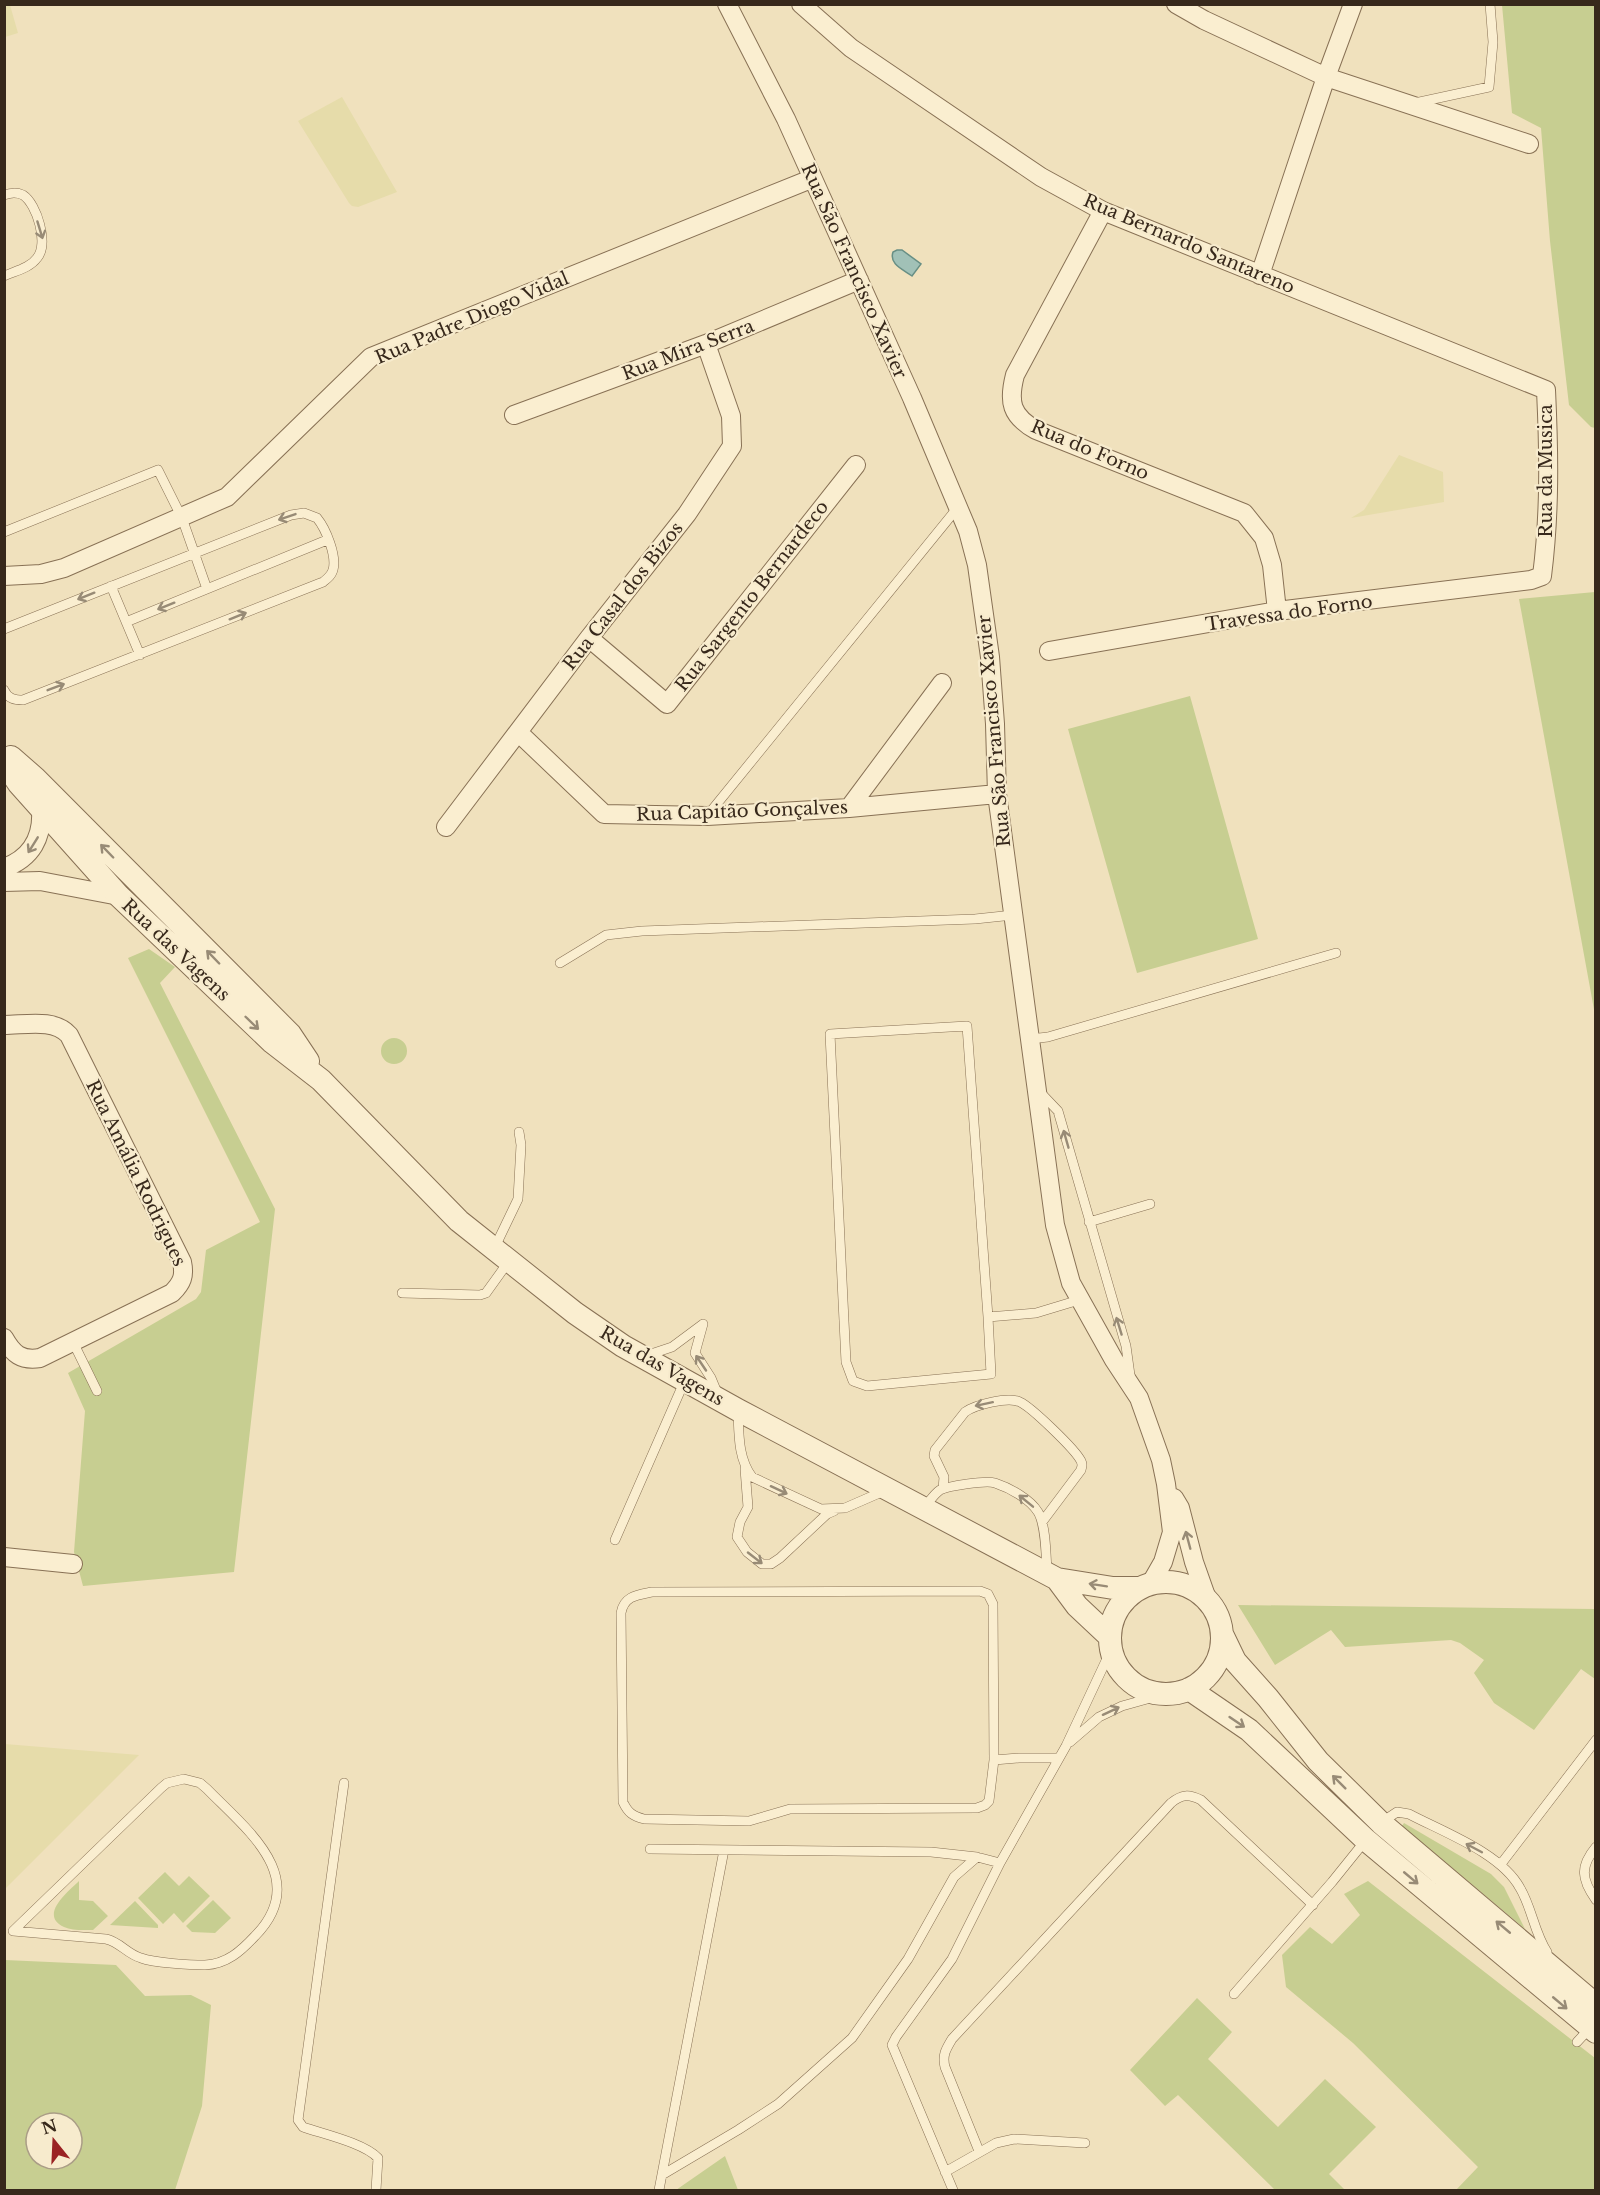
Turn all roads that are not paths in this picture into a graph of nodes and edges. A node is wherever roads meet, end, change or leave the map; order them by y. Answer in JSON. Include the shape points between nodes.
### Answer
{"nodes":[{"id":1,"x":726,"y":4,"type":"edge"},
{"id":2,"x":801,"y":4,"type":"edge"},
{"id":3,"x":1176,"y":4,"type":"edge"},
{"id":4,"x":1353,"y":4,"type":"edge"},
{"id":5,"x":1490,"y":4,"type":"edge"},
{"id":6,"x":1326,"y":77,"type":"junction"},
{"id":7,"x":1409,"y":104,"type":"junction"},
{"id":8,"x":1529,"y":144,"type":"dead end"},
{"id":9,"x":811,"y":178,"type":"junction"},
{"id":10,"x":4,"y":195,"type":"edge"},
{"id":11,"x":1103,"y":211,"type":"junction"},
{"id":12,"x":1260,"y":275,"type":"junction"},
{"id":13,"x":4,"y":276,"type":"edge"},
{"id":14,"x":859,"y":280,"type":"junction"},
{"id":15,"x":706,"y":344,"type":"junction"},
{"id":16,"x":1546,"y":390,"type":"joint"},
{"id":17,"x":514,"y":415,"type":"dead end"},
{"id":18,"x":856,"y":465,"type":"dead end"},
{"id":19,"x":958,"y":506,"type":"junction"},
{"id":20,"x":182,"y":518,"type":"junction"},
{"id":21,"x":4,"y":532,"type":"edge"},
{"id":22,"x":327,"y":540,"type":"junction"},
{"id":23,"x":195,"y":553,"type":"junction"},
{"id":24,"x":4,"y":576,"type":"edge"},
{"id":25,"x":1531,"y":580,"type":"joint"},
{"id":26,"x":111,"y":586,"type":"junction"},
{"id":27,"x":207,"y":589,"type":"junction"},
{"id":28,"x":1277,"y":611,"type":"junction"},
{"id":29,"x":126,"y":622,"type":"junction"},
{"id":30,"x":4,"y":629,"type":"edge"},
{"id":31,"x":589,"y":638,"type":"junction"},
{"id":32,"x":1049,"y":651,"type":"dead end"},
{"id":33,"x":140,"y":655,"type":"junction"},
{"id":34,"x":942,"y":683,"type":"dead end"},
{"id":35,"x":4,"y":690,"type":"edge"},
{"id":36,"x":519,"y":733,"type":"junction"},
{"id":37,"x":4,"y":752,"type":"edge"},
{"id":38,"x":4,"y":762,"type":"edge"},
{"id":39,"x":997,"y":794,"type":"junction"},
{"id":40,"x":849,"y":808,"type":"junction"},
{"id":41,"x":41,"y":809,"type":"junction"},
{"id":42,"x":707,"y":816,"type":"junction"},
{"id":43,"x":446,"y":827,"type":"dead end"},
{"id":44,"x":4,"y":868,"type":"edge"},
{"id":45,"x":4,"y":882,"type":"edge"},
{"id":46,"x":119,"y":896,"type":"junction"},
{"id":47,"x":1013,"y":915,"type":"junction"},
{"id":48,"x":1336,"y":953,"type":"dead end"},
{"id":49,"x":560,"y":963,"type":"dead end"},
{"id":50,"x":4,"y":1025,"type":"edge"},
{"id":51,"x":1030,"y":1039,"type":"junction"},
{"id":52,"x":321,"y":1080,"type":"junction"},
{"id":53,"x":1036,"y":1087,"type":"junction"},
{"id":54,"x":519,"y":1132,"type":"dead end"},
{"id":55,"x":1150,"y":1204,"type":"dead end"},
{"id":56,"x":1089,"y":1222,"type":"junction"},
{"id":57,"x":502,"y":1255,"type":"junction"},
{"id":58,"x":402,"y":1293,"type":"dead end"},
{"id":59,"x":1079,"y":1300,"type":"junction"},
{"id":60,"x":988,"y":1317,"type":"junction"},
{"id":61,"x":4,"y":1338,"type":"edge"},
{"id":62,"x":73,"y":1342,"type":"junction"},
{"id":63,"x":642,"y":1357,"type":"junction"},
{"id":64,"x":685,"y":1380,"type":"junction"},
{"id":65,"x":1131,"y":1384,"type":"junction"},
{"id":66,"x":98,"y":1391,"type":"dead end"},
{"id":67,"x":729,"y":1405,"type":"junction"},
{"id":68,"x":744,"y":1467,"type":"junction"},
{"id":69,"x":1166,"y":1484,"type":"junction"},
{"id":70,"x":943,"y":1489,"type":"junction"},
{"id":71,"x":887,"y":1490,"type":"junction"},
{"id":72,"x":845,"y":1508,"type":"junction"},
{"id":73,"x":923,"y":1509,"type":"junction"},
{"id":74,"x":1042,"y":1522,"type":"junction"},
{"id":75,"x":615,"y":1540,"type":"dead end"},
{"id":76,"x":4,"y":1557,"type":"edge"},
{"id":77,"x":73,"y":1564,"type":"dead end"},
{"id":78,"x":1052,"y":1577,"type":"junction"},
{"id":79,"x":1145,"y":1586,"type":"junction"},
{"id":80,"x":1206,"y":1596,"type":"junction"},
{"id":81,"x":1222,"y":1634,"type":"junction"},
{"id":82,"x":1110,"y":1644,"type":"junction"},
{"id":83,"x":1189,"y":1689,"type":"junction"},
{"id":84,"x":1165,"y":1694,"type":"junction"},
{"id":85,"x":1596,"y":1740,"type":"edge"},
{"id":86,"x":1066,"y":1746,"type":"junction"},
{"id":87,"x":1059,"y":1758,"type":"junction"},
{"id":88,"x":994,"y":1760,"type":"junction"},
{"id":89,"x":344,"y":1784,"type":"dead end"},
{"id":90,"x":1381,"y":1823,"type":"junction"},
{"id":91,"x":1366,"y":1840,"type":"junction"},
{"id":92,"x":1596,"y":1847,"type":"edge"},
{"id":93,"x":650,"y":1849,"type":"dead end"},
{"id":94,"x":724,"y":1850,"type":"junction"},
{"id":95,"x":977,"y":1857,"type":"junction"},
{"id":96,"x":1000,"y":1863,"type":"junction"},
{"id":97,"x":1501,"y":1864,"type":"junction"},
{"id":98,"x":1596,"y":1900,"type":"edge"},
{"id":99,"x":1313,"y":1905,"type":"junction"},
{"id":100,"x":9,"y":1931,"type":"edge"},
{"id":101,"x":1564,"y":1979,"type":"junction"},
{"id":102,"x":1234,"y":1994,"type":"dead end"},
{"id":103,"x":1596,"y":2005,"type":"edge"},
{"id":104,"x":1587,"y":2034,"type":"edge"},
{"id":105,"x":1085,"y":2143,"type":"dead end"},
{"id":106,"x":979,"y":2151,"type":"junction"},
{"id":107,"x":945,"y":2172,"type":"junction"},
{"id":108,"x":662,"y":2175,"type":"junction"},
{"id":109,"x":376,"y":2190,"type":"edge"},
{"id":110,"x":659,"y":2190,"type":"edge"},
{"id":111,"x":953,"y":2190,"type":"edge"}],
"edges":[{"from":1,"to":9,"type":"street","name":"Rua São Francisco Xavier","via":[[786,118]]},
{"from":2,"to":11,"type":"street","name":"Rua Bernardo Santareno","via":[[851,48],[1041,177]]},
{"from":3,"to":6,"type":"street"},
{"from":4,"to":6,"type":"street"},
{"from":5,"to":7,"type":"lane","via":[[1490,87]]},
{"from":6,"to":7,"type":"street"},
{"from":6,"to":12,"type":"street"},
{"from":7,"to":8,"type":"street"},
{"from":9,"to":14,"type":"street","name":"Rua São Francisco Xavier"},
{"from":9,"to":20,"type":"street","name":"Rua Padre Diogo Vidal","via":[[371,357],[227,497]]},
{"from":10,"to":13,"type":"lane","one_way":true,"via":[[23,195],[43,238],[43,248],[34,262]]},
{"from":11,"to":12,"type":"street","name":"Rua Bernardo Santareno"},
{"from":11,"to":28,"type":"street","name":"Rua do Forno","via":[[1015,375],[1011,391],[1013,408],[1022,422],[1036,430],[1244,513],[1264,538],[1272,565]]},
{"from":12,"to":16,"type":"street","name":"Rua Bernardo Santareno"},
{"from":14,"to":15,"type":"street","name":"Rua Mira Serra"},
{"from":14,"to":19,"type":"street","name":"Rua São Francisco Xavier"},
{"from":15,"to":17,"type":"street","name":"Rua Mira Serra"},
{"from":15,"to":31,"type":"street","name":"Rua Casal dos Bizos","via":[[731,416],[732,446],[687,514]]},
{"from":16,"to":25,"type":"street","name":"Rua da Musica","via":[[1548,534],[1542,576]]},
{"from":18,"to":31,"type":"street","name":"Rua Sargento Bernardeco","via":[[667,704]]},
{"from":19,"to":39,"type":"street","name":"Rua São Francisco Xavier","via":[[977,565],[988,646]]},
{"from":19,"to":42,"type":"lane"},
{"from":20,"to":21,"type":"lane","via":[[158,470]]},
{"from":20,"to":23,"type":"lane"},
{"from":20,"to":24,"type":"street","name":"Rua Padre Diogo Vidal","via":[[63,568]]},
{"from":22,"to":23,"type":"lane","one_way":true,"via":[[316,518],[298,513]]},
{"from":22,"to":27,"type":"lane"},
{"from":33,"to":22,"type":"lane","one_way":true,"via":[[323,582],[330,576],[334,563]]},
{"from":23,"to":26,"type":"lane"},
{"from":23,"to":27,"type":"lane"},
{"from":25,"to":28,"type":"street","name":"Travessa do Forno"},
{"from":26,"to":29,"type":"lane"},
{"from":26,"to":30,"type":"lane","one_way":true},
{"from":27,"to":29,"type":"lane","one_way":true},
{"from":28,"to":32,"type":"street","name":"Travessa do Forno"},
{"from":29,"to":33,"type":"lane"},
{"from":31,"to":36,"type":"street","name":"Rua Casal dos Bizos"},
{"from":35,"to":33,"type":"lane","one_way":true,"via":[[14,700],[23,700]]},
{"from":34,"to":40,"type":"street"},
{"from":36,"to":42,"type":"street","name":"Rua Capitão Gonçalves","via":[[604,814]]},
{"from":36,"to":43,"type":"street","name":"Rua Casal dos Bizos"},
{"from":52,"to":37,"type":"street","name":"Rua das Vagens","one_way":true,"via":[[290,1034],[35,778]]},
{"from":38,"to":41,"type":"street"},
{"from":39,"to":40,"type":"street","name":"Rua Capitão Gonçalves"},
{"from":39,"to":47,"type":"street","name":"Rua São Francisco Xavier"},
{"from":40,"to":42,"type":"street","name":"Rua Capitão Gonçalves"},
{"from":41,"to":44,"type":"street","one_way":true,"via":[[42,822],[34,847],[26,857]]},
{"from":41,"to":46,"type":"street"},
{"from":45,"to":46,"type":"street","name":"Rua das Vagens","via":[[40,881]]},
{"from":46,"to":52,"type":"street","name":"Rua das Vagens","one_way":true,"via":[[272,1042]]},
{"from":47,"to":49,"type":"lane","via":[[642,931],[606,935]]},
{"from":47,"to":51,"type":"street","name":"Rua São Francisco Xavier"},
{"from":48,"to":51,"type":"lane"},
{"from":50,"to":62,"type":"street","name":"Rua Amália Rodrigues","via":[[52,1025],[69,1035],[182,1262],[181,1284],[172,1293]]},
{"from":51,"to":53,"type":"street","name":"Rua São Francisco Xavier"},
{"from":52,"to":57,"type":"street","name":"Rua das Vagens","via":[[459,1221]]},
{"from":56,"to":53,"type":"lane","one_way":true,"via":[[1058,1111]]},
{"from":53,"to":59,"type":"street","name":"Rua São Francisco Xavier","via":[[1055,1226],[1062,1258]]},
{"from":54,"to":57,"type":"lane","via":[[518,1199]]},
{"from":55,"to":56,"type":"lane"},
{"from":65,"to":56,"type":"lane","one_way":true,"via":[[1126,1346]]},
{"from":57,"to":58,"type":"lane","via":[[486,1293]]},
{"from":57,"to":63,"type":"street","name":"Rua das Vagens","via":[[575,1314]]},
{"from":59,"to":60,"type":"lane","via":[[1036,1312]]},
{"from":59,"to":65,"type":"street","name":"Rua São Francisco Xavier"},
{"from":60,"to":60,"type":"lane","via":[[967,1026],[830,1034],[846,1362],[852,1381],[867,1386],[991,1374]]},
{"from":61,"to":62,"type":"street","name":"Rua Amália Rodrigues","via":[[17,1356],[29,1360]]},
{"from":62,"to":66,"type":"lane"},
{"from":63,"to":64,"type":"street","name":"Rua das Vagens"},
{"from":67,"to":63,"type":"lane","one_way":true,"via":[[695,1353],[703,1324],[672,1347]]},
{"from":64,"to":67,"type":"street","name":"Rua das Vagens"},
{"from":64,"to":75,"type":"lane"},
{"from":65,"to":69,"type":"street","name":"Rua São Francisco Xavier"},
{"from":67,"to":68,"type":"lane"},
{"from":67,"to":71,"type":"street","name":"Rua das Vagens"},
{"from":68,"to":72,"type":"lane","one_way":true,"via":[[752,1477],[821,1509]]},
{"from":68,"to":72,"type":"lane","one_way":true,"via":[[748,1508],[737,1537],[762,1564],[780,1558],[827,1514]]},
{"from":69,"to":79,"type":"street","name":"Rua São Francisco Xavier","via":[[1172,1532],[1163,1562]]},
{"from":80,"to":69,"type":"street","name":"Rua São Francisco Xavier","one_way":true,"via":[[1180,1508]]},
{"from":70,"to":73,"type":"lane"},
{"from":74,"to":70,"type":"lane","one_way":true,"via":[[1038,1511],[1025,1498],[994,1482]]},
{"from":74,"to":70,"type":"lane","one_way":true,"via":[[1082,1464],[1038,1416],[1019,1402],[987,1403],[965,1412],[933,1456],[944,1477]]},
{"from":71,"to":72,"type":"lane"},
{"from":71,"to":73,"type":"street","name":"Rua das Vagens"},
{"from":73,"to":78,"type":"street","name":"Rua das Vagens"},
{"from":74,"to":78,"type":"lane"},
{"from":76,"to":77,"type":"street"},
{"from":79,"to":78,"type":"street","name":"Rua das Vagens","one_way":true,"via":[[1113,1588]]},
{"from":78,"to":82,"type":"street","name":"Rua das Vagens"},
{"from":79,"to":80,"type":"street","via":[[1176,1582]]},
{"from":79,"to":82,"type":"street","via":[[1123,1601],[1113,1618]]},
{"from":80,"to":81,"type":"street","via":[[1221,1623]]},
{"from":81,"to":83,"type":"street","via":[[1222,1650],[1215,1665]]},
{"from":90,"to":81,"type":"street","one_way":true,"via":[[1318,1761],[1235,1661]]},
{"from":82,"to":84,"type":"street","via":[[1118,1667],[1130,1682],[1146,1691]]},
{"from":82,"to":86,"type":"lane"},
{"from":83,"to":84,"type":"street"},
{"from":83,"to":91,"type":"street","one_way":true,"via":[[1249,1730]]},
{"from":86,"to":84,"type":"lane","one_way":true,"via":[[1099,1717]]},
{"from":85,"to":97,"type":"lane"},
{"from":86,"to":87,"type":"lane"},
{"from":87,"to":88,"type":"lane"},
{"from":87,"to":96,"type":"lane"},
{"from":88,"to":88,"type":"lane","via":[[993,1604],[988,1594],[652,1592],[636,1595],[623,1606],[623,1802],[635,1817],[749,1821],[790,1809],[982,1807],[989,1801]]},
{"from":89,"to":109,"type":"lane","via":[[298,2120],[303,2127],[374,2154],[378,2158]]},
{"from":90,"to":91,"type":"lane"},
{"from":97,"to":90,"type":"lane","one_way":true,"via":[[1409,1814],[1397,1812]]},
{"from":101,"to":90,"type":"street","one_way":true},
{"from":91,"to":99,"type":"lane"},
{"from":91,"to":104,"type":"street","one_way":true},
{"from":92,"to":98,"type":"lane","via":[[1584,1868]]},
{"from":93,"to":94,"type":"lane"},
{"from":94,"to":95,"type":"lane","via":[[931,1852]]},
{"from":94,"to":108,"type":"lane"},
{"from":95,"to":96,"type":"lane"},
{"from":95,"to":108,"type":"lane","via":[[954,1877],[908,1959],[852,2038],[778,2104]]},
{"from":96,"to":107,"type":"lane","via":[[952,1959],[892,2045]]},
{"from":97,"to":101,"type":"lane","via":[[1519,1884],[1539,1941]]},
{"from":99,"to":102,"type":"lane"},
{"from":99,"to":106,"type":"lane","via":[[1201,1800],[1191,1795],[1180,1796],[945,2050],[945,2067]]},
{"from":100,"to":100,"type":"lane","via":[[106,1938],[149,1960],[218,1963],[240,1951],[268,1921],[278,1888],[275,1871],[259,1842],[207,1789],[192,1780],[175,1780],[161,1788]]},
{"from":101,"to":103,"type":"street"},
{"from":105,"to":106,"type":"lane","via":[[1014,2139]]},
{"from":106,"to":107,"type":"lane"},
{"from":107,"to":111,"type":"lane"},
{"from":108,"to":110,"type":"lane"}]}
